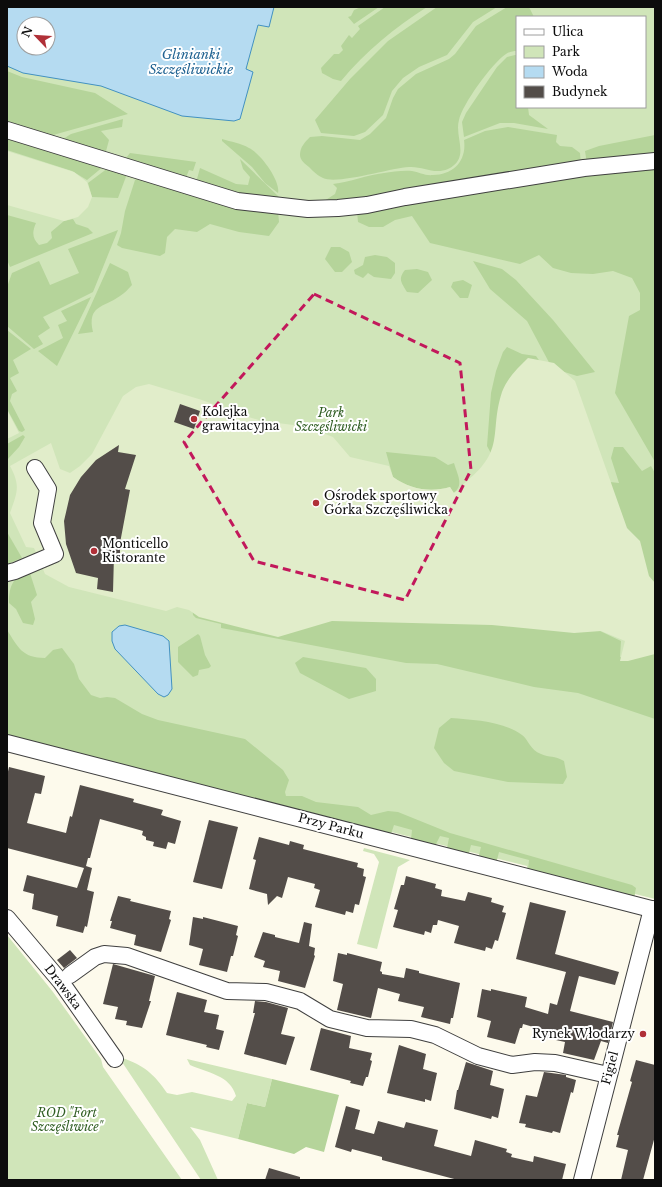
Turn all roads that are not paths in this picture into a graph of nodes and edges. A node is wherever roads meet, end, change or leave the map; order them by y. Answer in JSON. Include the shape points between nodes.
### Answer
{"nodes":[{"id":1,"x":7,"y":130,"type":"edge"},
{"id":2,"x":655,"y":160,"type":"edge"},
{"id":3,"x":35,"y":468,"type":"dead end"},
{"id":4,"x":7,"y":573,"type":"edge"},
{"id":5,"x":7,"y":742,"type":"edge"},
{"id":6,"x":653,"y":910,"type":"edge"},
{"id":7,"x":7,"y":918,"type":"edge"},
{"id":8,"x":70,"y":975,"type":"dead end"},
{"id":9,"x":115,"y":1059,"type":"dead end"},
{"id":10,"x":608,"y":1075,"type":"junction"},
{"id":11,"x":582,"y":1180,"type":"edge"}],
"edges":[{"from":1,"to":2,"type":"street","via":[[236,201],[308,208],[368,205],[568,171]]},
{"from":3,"to":4,"type":"street","via":[[48,489],[42,523],[55,554]]},
{"from":5,"to":6,"type":"street","name":"Przy Parku"},
{"from":6,"to":10,"type":"street","name":"Figiel"},
{"from":7,"to":9,"type":"street","name":"Drawska","via":[[60,982]]},
{"from":8,"to":10,"type":"street","via":[[95,956],[126,956],[227,990],[266,992],[300,1001],[330,1019],[367,1028],[411,1029],[436,1035],[478,1056],[512,1065],[555,1063]]},
{"from":10,"to":11,"type":"street","name":"Figiel"}]}
